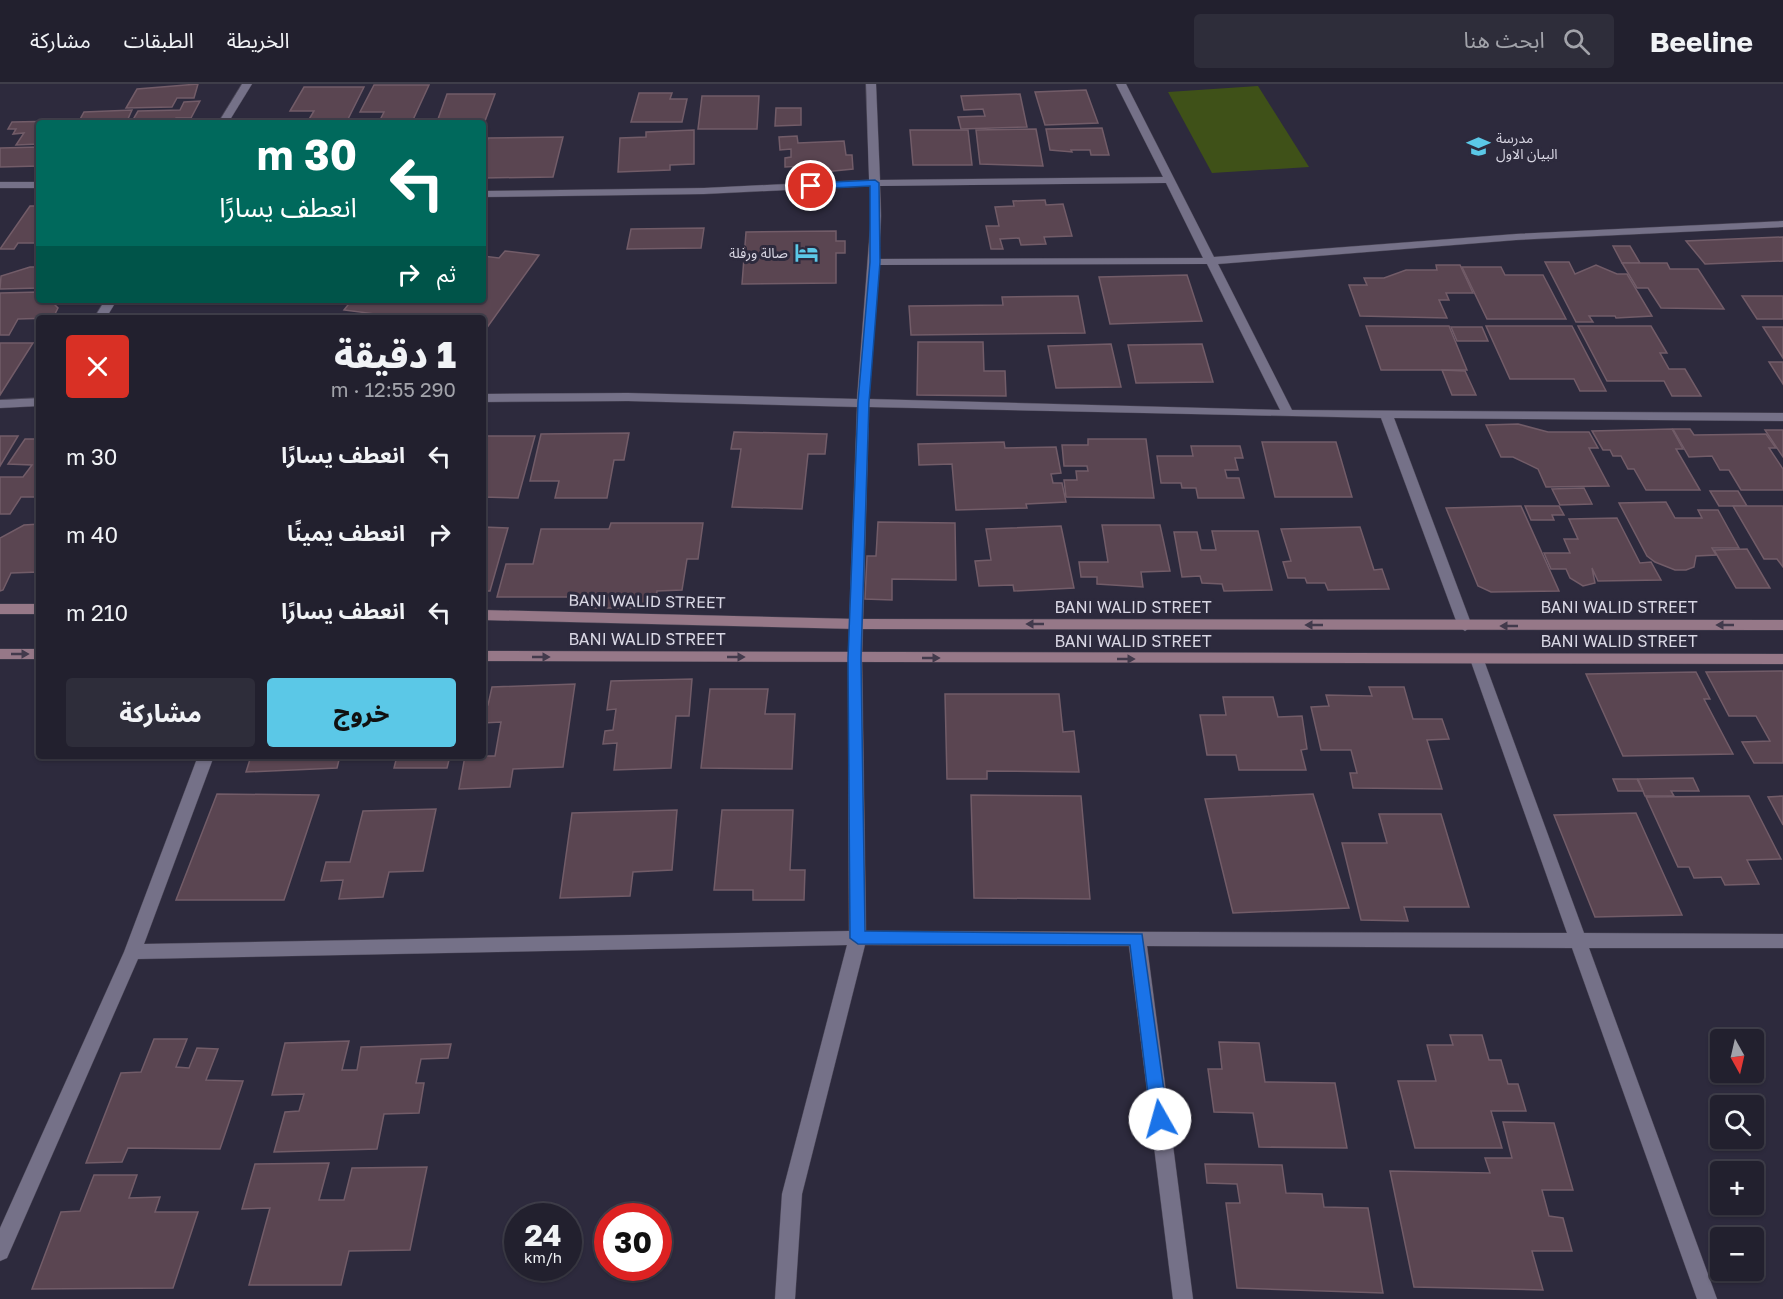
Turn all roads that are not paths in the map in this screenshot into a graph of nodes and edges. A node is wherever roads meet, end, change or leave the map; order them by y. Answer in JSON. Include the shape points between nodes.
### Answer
{"nodes":[{"id":1,"x":247,"y":84,"type":"edge"},
{"id":2,"x":871,"y":84,"type":"edge"},
{"id":3,"x":1121,"y":84,"type":"edge"},
{"id":4,"x":225,"y":120,"type":"edge"},
{"id":5,"x":1170,"y":180,"type":"junction"},
{"id":6,"x":875,"y":183,"type":"junction"},
{"id":7,"x":0,"y":186,"type":"edge"},
{"id":8,"x":36,"y":186,"type":"edge"},
{"id":9,"x":486,"y":194,"type":"edge"},
{"id":10,"x":1783,"y":224,"type":"edge"},
{"id":11,"x":1211,"y":261,"type":"junction"},
{"id":12,"x":875,"y":262,"type":"junction"},
{"id":13,"x":486,"y":398,"type":"edge"},
{"id":14,"x":36,"y":402,"type":"edge"},
{"id":15,"x":863,"y":402,"type":"junction"},
{"id":16,"x":0,"y":404,"type":"edge"},
{"id":17,"x":1288,"y":414,"type":"junction"},
{"id":18,"x":1386,"y":415,"type":"junction"},
{"id":19,"x":1783,"y":417,"type":"edge"},
{"id":20,"x":0,"y":609,"type":"edge"},
{"id":21,"x":36,"y":609,"type":"edge"},
{"id":22,"x":486,"y":615,"type":"edge"},
{"id":23,"x":856,"y":624,"type":"junction"},
{"id":24,"x":1783,"y":625,"type":"edge"},
{"id":25,"x":1465,"y":626,"type":"junction"},
{"id":26,"x":0,"y":654,"type":"edge"},
{"id":27,"x":36,"y":654,"type":"edge"},
{"id":28,"x":486,"y":657,"type":"edge"},
{"id":29,"x":855,"y":658,"type":"junction"},
{"id":30,"x":1477,"y":659,"type":"junction"},
{"id":31,"x":1783,"y":659,"type":"edge"},
{"id":32,"x":205,"y":759,"type":"edge"},
{"id":33,"x":858,"y":938,"type":"junction"},
{"id":34,"x":1137,"y":939,"type":"junction"},
{"id":35,"x":1578,"y":940,"type":"junction"},
{"id":36,"x":1783,"y":940,"type":"edge"},
{"id":37,"x":133,"y":952,"type":"junction"},
{"id":38,"x":2,"y":1240,"type":"edge"},
{"id":39,"x":785,"y":1299,"type":"edge"},
{"id":40,"x":1183,"y":1299,"type":"edge"},
{"id":41,"x":1707,"y":1299,"type":"edge"}],
"edges":[{"from":1,"to":4,"type":"street"},
{"from":2,"to":6,"type":"street"},
{"from":3,"to":5,"type":"street"},
{"from":5,"to":6,"type":"street"},
{"from":5,"to":11,"type":"street"},
{"from":6,"to":9,"type":"street","via":[[704,191]]},
{"from":6,"to":12,"type":"street"},
{"from":7,"to":8,"type":"street"},
{"from":10,"to":11,"type":"street","via":[[1515,237]]},
{"from":11,"to":12,"type":"street"},
{"from":11,"to":17,"type":"street"},
{"from":12,"to":15,"type":"street"},
{"from":13,"to":15,"type":"street"},
{"from":14,"to":16,"type":"street"},
{"from":15,"to":17,"type":"street"},
{"from":15,"to":23,"type":"street"},
{"from":17,"to":18,"type":"street"},
{"from":18,"to":19,"type":"street"},
{"from":18,"to":25,"type":"street"},
{"from":20,"to":21,"type":"street"},
{"from":22,"to":23,"type":"street","name":"BANI WALID STREET"},
{"from":25,"to":23,"type":"street","name":"BANI WALID STREET","one_way":true},
{"from":23,"to":29,"type":"street"},
{"from":24,"to":25,"type":"street","name":"BANI WALID STREET","one_way":true},
{"from":26,"to":27,"type":"street","one_way":true},
{"from":28,"to":29,"type":"street","name":"BANI WALID STREET","one_way":true},
{"from":29,"to":30,"type":"street","name":"BANI WALID STREET","one_way":true},
{"from":29,"to":33,"type":"street"},
{"from":30,"to":31,"type":"street","name":"BANI WALID STREET"},
{"from":30,"to":35,"type":"street"},
{"from":32,"to":37,"type":"street"},
{"from":33,"to":34,"type":"street"},
{"from":33,"to":37,"type":"street"},
{"from":33,"to":39,"type":"street","via":[[792,1194]]},
{"from":34,"to":35,"type":"street"},
{"from":34,"to":40,"type":"street"},
{"from":35,"to":36,"type":"street"},
{"from":35,"to":41,"type":"street"},
{"from":37,"to":38,"type":"street"}]}
